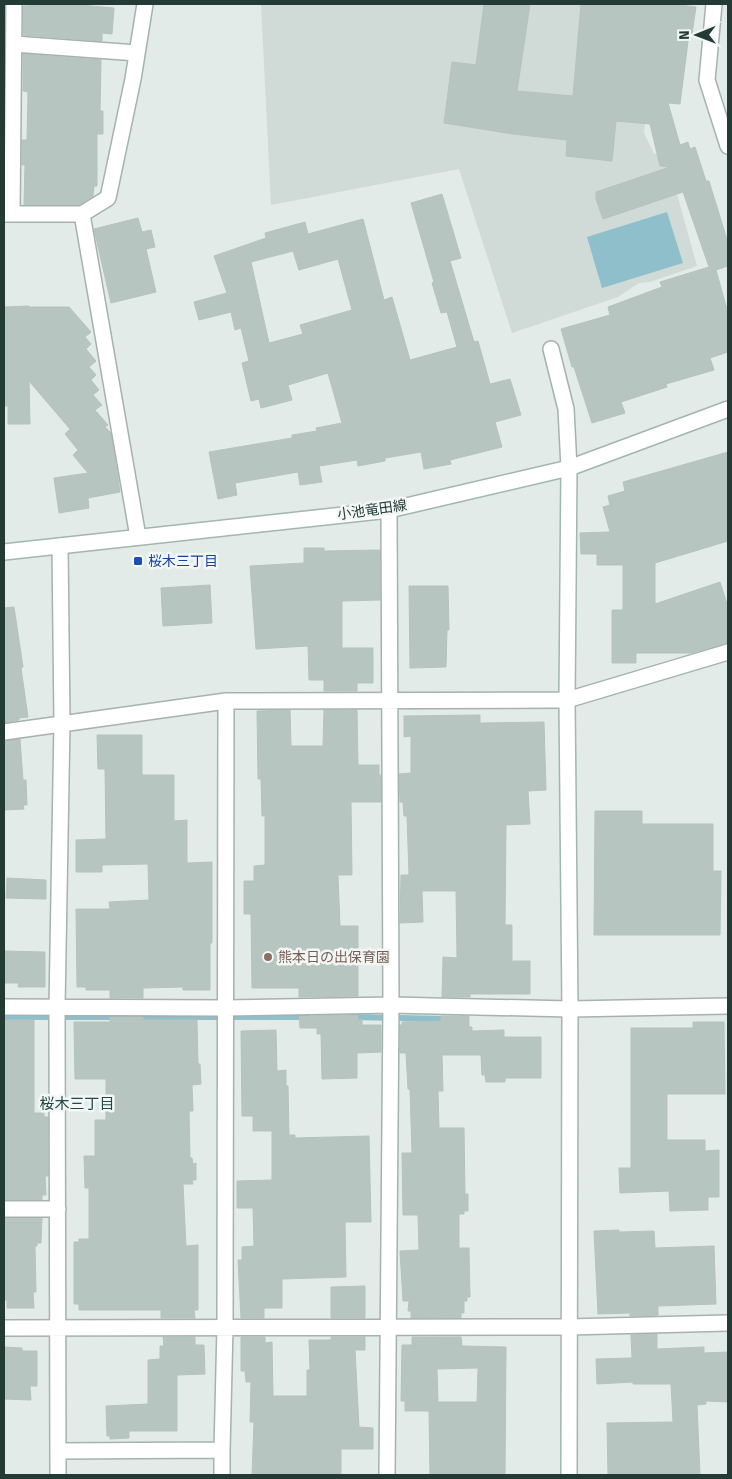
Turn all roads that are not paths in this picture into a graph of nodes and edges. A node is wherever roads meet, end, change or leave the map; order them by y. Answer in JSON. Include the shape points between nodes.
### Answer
{"nodes":[{"id":1,"x":14,"y":4,"type":"edge"},
{"id":2,"x":145,"y":4,"type":"edge"},
{"id":3,"x":719,"y":6,"type":"edge"},
{"id":4,"x":14,"y":44,"type":"junction"},
{"id":5,"x":137,"y":53,"type":"junction"},
{"id":6,"x":728,"y":146,"type":"edge"},
{"id":7,"x":8,"y":214,"type":"edge"},
{"id":8,"x":82,"y":214,"type":"junction"},
{"id":9,"x":551,"y":349,"type":"dead end"},
{"id":10,"x":728,"y":409,"type":"edge"},
{"id":11,"x":569,"y":468,"type":"junction"},
{"id":12,"x":388,"y":510,"type":"junction"},
{"id":13,"x":138,"y":537,"type":"junction"},
{"id":14,"x":60,"y":546,"type":"junction"},
{"id":15,"x":4,"y":552,"type":"edge"},
{"id":16,"x":728,"y":652,"type":"edge"},
{"id":17,"x":390,"y":700,"type":"junction"},
{"id":18,"x":567,"y":700,"type":"junction"},
{"id":19,"x":226,"y":701,"type":"junction"},
{"id":20,"x":62,"y":723,"type":"junction"},
{"id":21,"x":4,"y":732,"type":"edge"},
{"id":22,"x":391,"y":1005,"type":"junction"},
{"id":23,"x":728,"y":1006,"type":"edge"},
{"id":24,"x":4,"y":1007,"type":"edge"},
{"id":25,"x":57,"y":1007,"type":"junction"},
{"id":26,"x":225,"y":1008,"type":"junction"},
{"id":27,"x":570,"y":1009,"type":"junction"},
{"id":28,"x":4,"y":1209,"type":"edge"},
{"id":29,"x":58,"y":1209,"type":"junction"},
{"id":30,"x":728,"y":1323,"type":"edge"},
{"id":31,"x":225,"y":1327,"type":"junction"},
{"id":32,"x":388,"y":1327,"type":"junction"},
{"id":33,"x":568,"y":1327,"type":"junction"},
{"id":34,"x":4,"y":1328,"type":"edge"},
{"id":35,"x":58,"y":1328,"type":"junction"},
{"id":36,"x":58,"y":1450,"type":"junction"},
{"id":37,"x":222,"y":1450,"type":"junction"},
{"id":38,"x":58,"y":1475,"type":"edge"},
{"id":39,"x":222,"y":1475,"type":"edge"},
{"id":40,"x":387,"y":1475,"type":"edge"},
{"id":41,"x":568,"y":1475,"type":"edge"}],
"edges":[{"from":1,"to":4,"type":"street"},
{"from":2,"to":5,"type":"street"},
{"from":3,"to":6,"type":"street","via":[[707,80]]},
{"from":4,"to":5,"type":"street"},
{"from":4,"to":7,"type":"street"},
{"from":5,"to":8,"type":"street","via":[[108,198]]},
{"from":7,"to":8,"type":"street"},
{"from":8,"to":13,"type":"street"},
{"from":9,"to":11,"type":"street","via":[[566,409]]},
{"from":10,"to":11,"type":"street","name":"小池竜田線"},
{"from":11,"to":12,"type":"street","name":"小池竜田線"},
{"from":11,"to":18,"type":"street"},
{"from":12,"to":13,"type":"street","name":"小池竜田線"},
{"from":12,"to":17,"type":"street"},
{"from":13,"to":14,"type":"street","name":"小池竜田線"},
{"from":14,"to":15,"type":"street","name":"小池竜田線"},
{"from":14,"to":20,"type":"street"},
{"from":16,"to":18,"type":"street"},
{"from":17,"to":18,"type":"street"},
{"from":17,"to":19,"type":"street"},
{"from":17,"to":22,"type":"street"},
{"from":18,"to":27,"type":"street"},
{"from":19,"to":20,"type":"street"},
{"from":19,"to":26,"type":"street"},
{"from":20,"to":21,"type":"street"},
{"from":20,"to":25,"type":"street"},
{"from":22,"to":26,"type":"street"},
{"from":22,"to":27,"type":"street"},
{"from":22,"to":32,"type":"street"},
{"from":23,"to":27,"type":"street"},
{"from":24,"to":25,"type":"street"},
{"from":25,"to":26,"type":"street"},
{"from":25,"to":29,"type":"street"},
{"from":26,"to":31,"type":"street"},
{"from":27,"to":33,"type":"street"},
{"from":28,"to":29,"type":"street"},
{"from":29,"to":35,"type":"street"},
{"from":30,"to":33,"type":"street"},
{"from":31,"to":32,"type":"street"},
{"from":31,"to":35,"type":"street"},
{"from":31,"to":37,"type":"street"},
{"from":32,"to":33,"type":"street"},
{"from":32,"to":40,"type":"street"},
{"from":33,"to":41,"type":"street"},
{"from":34,"to":35,"type":"street"},
{"from":35,"to":36,"type":"street"},
{"from":36,"to":37,"type":"street"},
{"from":36,"to":38,"type":"street"},
{"from":37,"to":39,"type":"street"}]}
